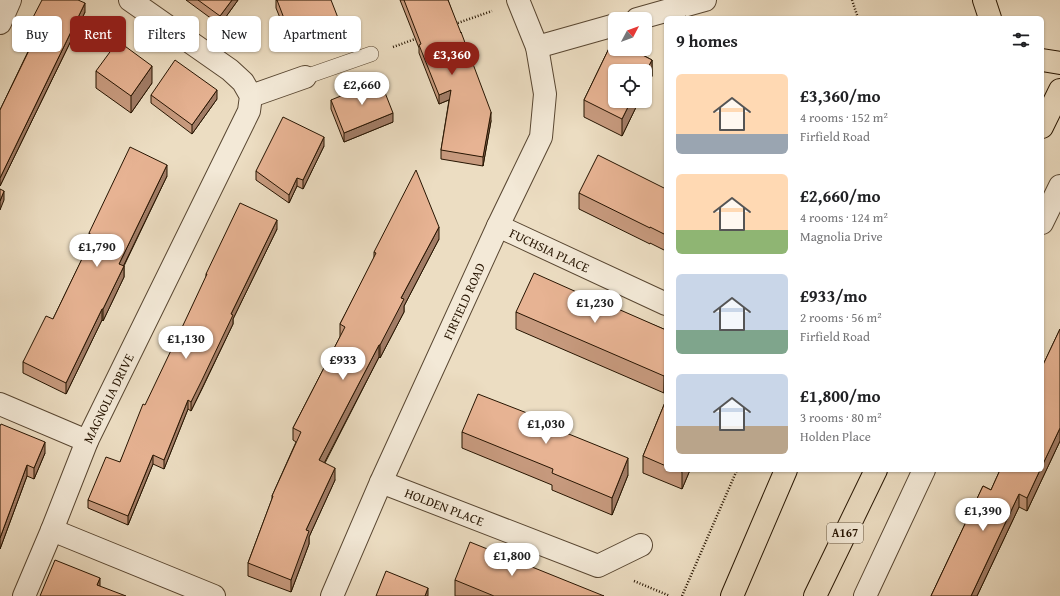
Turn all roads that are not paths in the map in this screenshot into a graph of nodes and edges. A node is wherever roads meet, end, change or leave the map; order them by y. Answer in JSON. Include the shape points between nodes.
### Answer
{"nodes":[{"id":1,"x":10,"y":0,"type":"edge"},
{"id":2,"x":130,"y":0,"type":"edge"},
{"id":3,"x":706,"y":0,"type":"edge"},
{"id":4,"x":984,"y":0,"type":"edge"},
{"id":5,"x":518,"y":1,"type":"edge"},
{"id":6,"x":652,"y":15,"type":"edge"},
{"id":7,"x":989,"y":16,"type":"edge"},
{"id":8,"x":0,"y":23,"type":"edge"},
{"id":9,"x":608,"y":27,"type":"edge"},
{"id":10,"x":537,"y":47,"type":"junction"},
{"id":11,"x":371,"y":54,"type":"road end"},
{"id":12,"x":1044,"y":60,"type":"edge"},
{"id":13,"x":1060,"y":63,"type":"edge"},
{"id":14,"x":305,"y":77,"type":"joint"},
{"id":15,"x":1060,"y":90,"type":"edge"},
{"id":16,"x":251,"y":96,"type":"junction"},
{"id":17,"x":1044,"y":123,"type":"edge"},
{"id":18,"x":1060,"y":186,"type":"edge"},
{"id":19,"x":1044,"y":219,"type":"edge"},
{"id":20,"x":498,"y":226,"type":"junction"},
{"id":21,"x":664,"y":303,"type":"edge"},
{"id":22,"x":0,"y":404,"type":"edge"},
{"id":23,"x":87,"y":440,"type":"junction"},
{"id":24,"x":785,"y":472,"type":"edge"},
{"id":25,"x":875,"y":472,"type":"edge"},
{"id":26,"x":923,"y":472,"type":"edge"},
{"id":27,"x":381,"y":482,"type":"junction"},
{"id":28,"x":52,"y":530,"type":"junction"},
{"id":29,"x":641,"y":546,"type":"dead end"},
{"id":30,"x":24,"y":596,"type":"edge"},
{"id":31,"x":214,"y":596,"type":"edge"},
{"id":32,"x":332,"y":596,"type":"edge"},
{"id":33,"x":732,"y":596,"type":"edge"},
{"id":34,"x":815,"y":596,"type":"edge"},
{"id":35,"x":865,"y":596,"type":"edge"}],
"edges":[{"from":1,"to":8,"type":"street"},
{"from":2,"to":16,"type":"street","via":[[230,70],[243,82]]},
{"from":3,"to":6,"type":"street"},
{"from":4,"to":7,"type":"highway"},
{"from":5,"to":10,"type":"street","name":"FIRFIELD ROAD"},
{"from":9,"to":10,"type":"street"},
{"from":10,"to":20,"type":"street","name":"FIRFIELD ROAD","via":[[545,94],[541,137]]},
{"from":11,"to":14,"type":"lane"},
{"from":12,"to":13,"type":"highway"},
{"from":14,"to":16,"type":"street"},
{"from":15,"to":17,"type":"highway"},
{"from":16,"to":23,"type":"street","name":"MAGNOLIA DRIVE","via":[[249,110]]},
{"from":18,"to":19,"type":"street"},
{"from":20,"to":21,"type":"street","name":"FUCHSIA PLACE"},
{"from":20,"to":27,"type":"street","name":"FIRFIELD ROAD"},
{"from":22,"to":23,"type":"street"},
{"from":23,"to":28,"type":"street","name":"MAGNOLIA DRIVE"},
{"from":24,"to":33,"type":"highway"},
{"from":25,"to":34,"type":"highway","number":"A167"},
{"from":26,"to":35,"type":"street"},
{"from":27,"to":29,"type":"street","name":"HOLDEN PLACE","via":[[598,566]]},
{"from":27,"to":32,"type":"street","name":"FIRFIELD ROAD"},
{"from":28,"to":30,"type":"street","name":"MAGNOLIA DRIVE"},
{"from":28,"to":31,"type":"street"}]}
